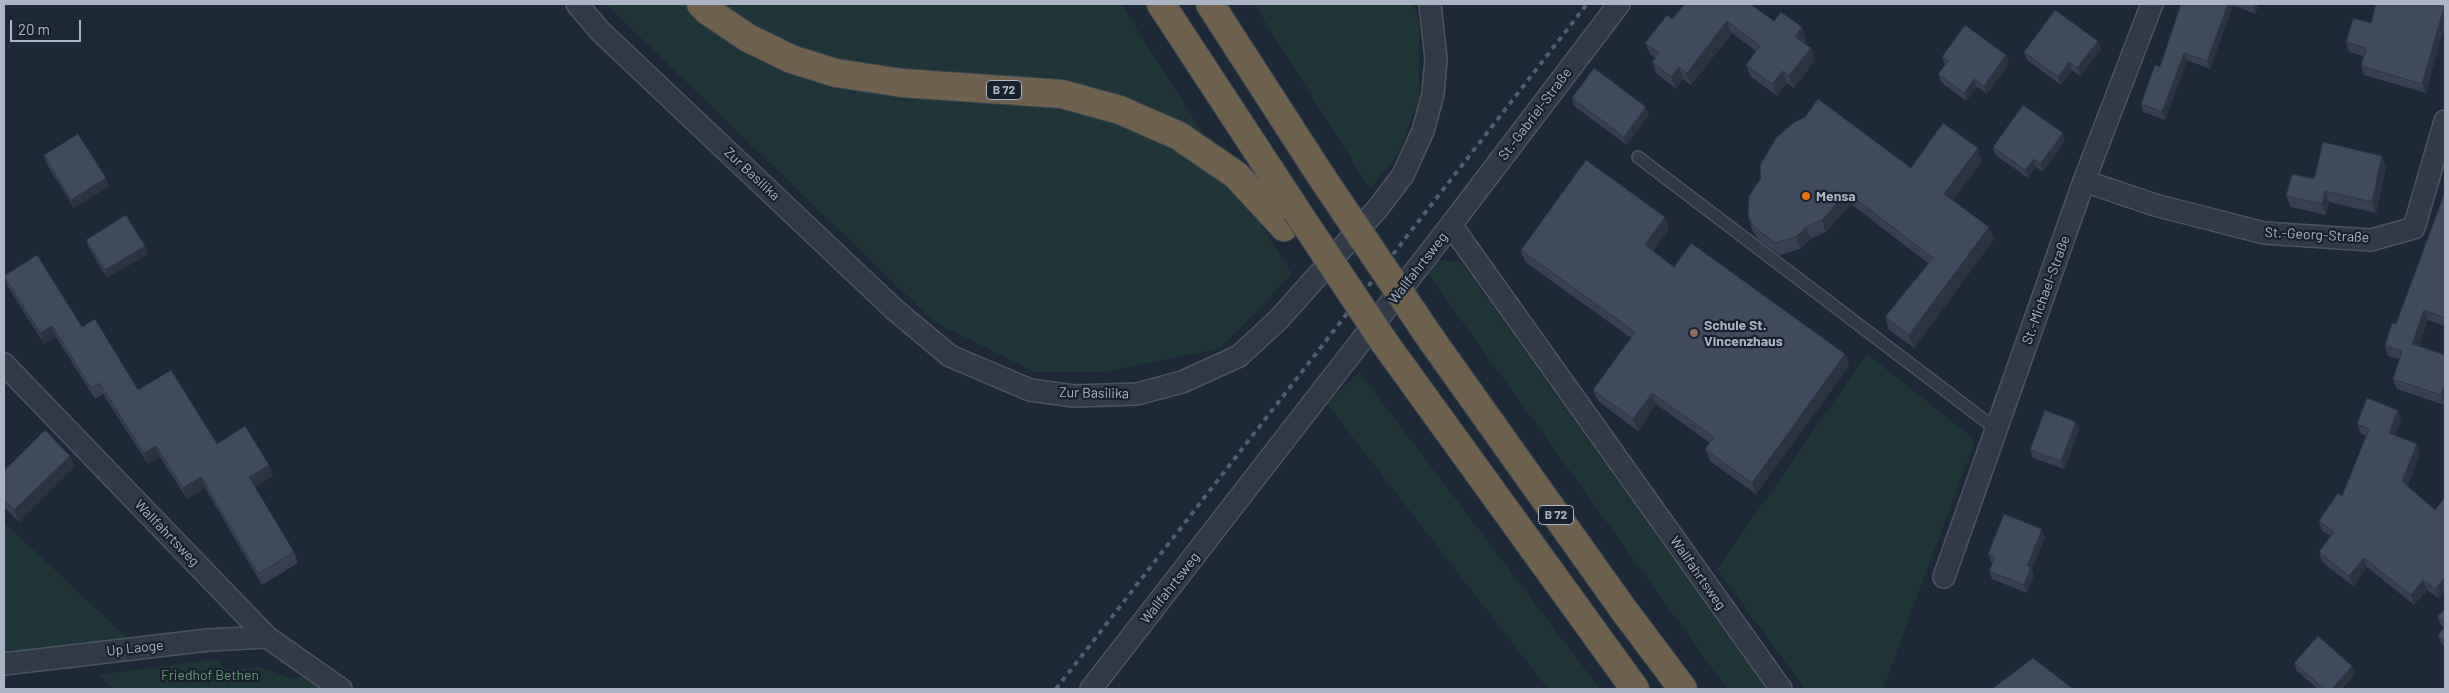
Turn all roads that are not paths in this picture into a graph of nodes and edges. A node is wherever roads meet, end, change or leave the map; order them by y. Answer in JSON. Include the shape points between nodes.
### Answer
{"nodes":[{"id":1,"x":577,"y":4,"type":"edge"},
{"id":2,"x":701,"y":4,"type":"edge"},
{"id":3,"x":1161,"y":4,"type":"edge"},
{"id":4,"x":1210,"y":4,"type":"edge"},
{"id":5,"x":1430,"y":4,"type":"edge"},
{"id":6,"x":1619,"y":4,"type":"edge"},
{"id":7,"x":2152,"y":4,"type":"edge"},
{"id":8,"x":2445,"y":121,"type":"edge"},
{"id":9,"x":1638,"y":157,"type":"dead end"},
{"id":10,"x":2084,"y":181,"type":"junction"},
{"id":11,"x":1290,"y":218,"type":"junction"},
{"id":12,"x":1450,"y":225,"type":"junction"},
{"id":13,"x":4,"y":364,"type":"edge"},
{"id":14,"x":1996,"y":429,"type":"junction"},
{"id":15,"x":1944,"y":577,"type":"dead end"},
{"id":16,"x":267,"y":637,"type":"junction"},
{"id":17,"x":4,"y":664,"type":"edge"},
{"id":18,"x":341,"y":689,"type":"edge"},
{"id":19,"x":1091,"y":689,"type":"edge"},
{"id":20,"x":1635,"y":689,"type":"edge"},
{"id":21,"x":1683,"y":689,"type":"edge"},
{"id":22,"x":1781,"y":689,"type":"edge"}],
"edges":[{"from":1,"to":5,"type":"street","name":"Zur Basilika","via":[[600,31],[874,290],[950,356],[1030,390],[1074,396],[1137,394],[1182,382],[1239,356],[1279,319],[1378,208],[1403,175],[1423,131],[1433,94],[1436,59]]},
{"from":2,"to":11,"type":"highway","number":"B 72","via":[[748,38],[791,59],[836,73],[902,83],[1062,94],[1120,110],[1179,136]]},
{"from":3,"to":11,"type":"highway","number":"B 72"},
{"from":4,"to":21,"type":"highway","number":"B 72","bridge":true,"via":[[1320,176],[1431,338]]},
{"from":6,"to":12,"type":"street","name":"St.-Gabriel-Straße"},
{"from":7,"to":10,"type":"street","name":"St.-Michael-Straße"},
{"from":8,"to":10,"type":"street","name":"St.-Georg-Straße","via":[[2414,228],[2371,240],[2264,233],[2155,205]]},
{"from":9,"to":14,"type":"lane"},
{"from":10,"to":14,"type":"street","name":"St.-Michael-Straße"},
{"from":11,"to":20,"type":"highway","number":"B 72","bridge":true,"via":[[1384,342]]},
{"from":12,"to":19,"type":"street","name":"Wallfahrtsweg"},
{"from":12,"to":22,"type":"street","name":"Wallfahrtsweg"},
{"from":13,"to":16,"type":"street","name":"Wallfahrtsweg"},
{"from":14,"to":15,"type":"street","name":"St.-Michael-Straße"},
{"from":16,"to":17,"type":"street","name":"Up Laoge","via":[[208,640]]},
{"from":16,"to":18,"type":"street","name":"Wallfahrtsweg"}]}
